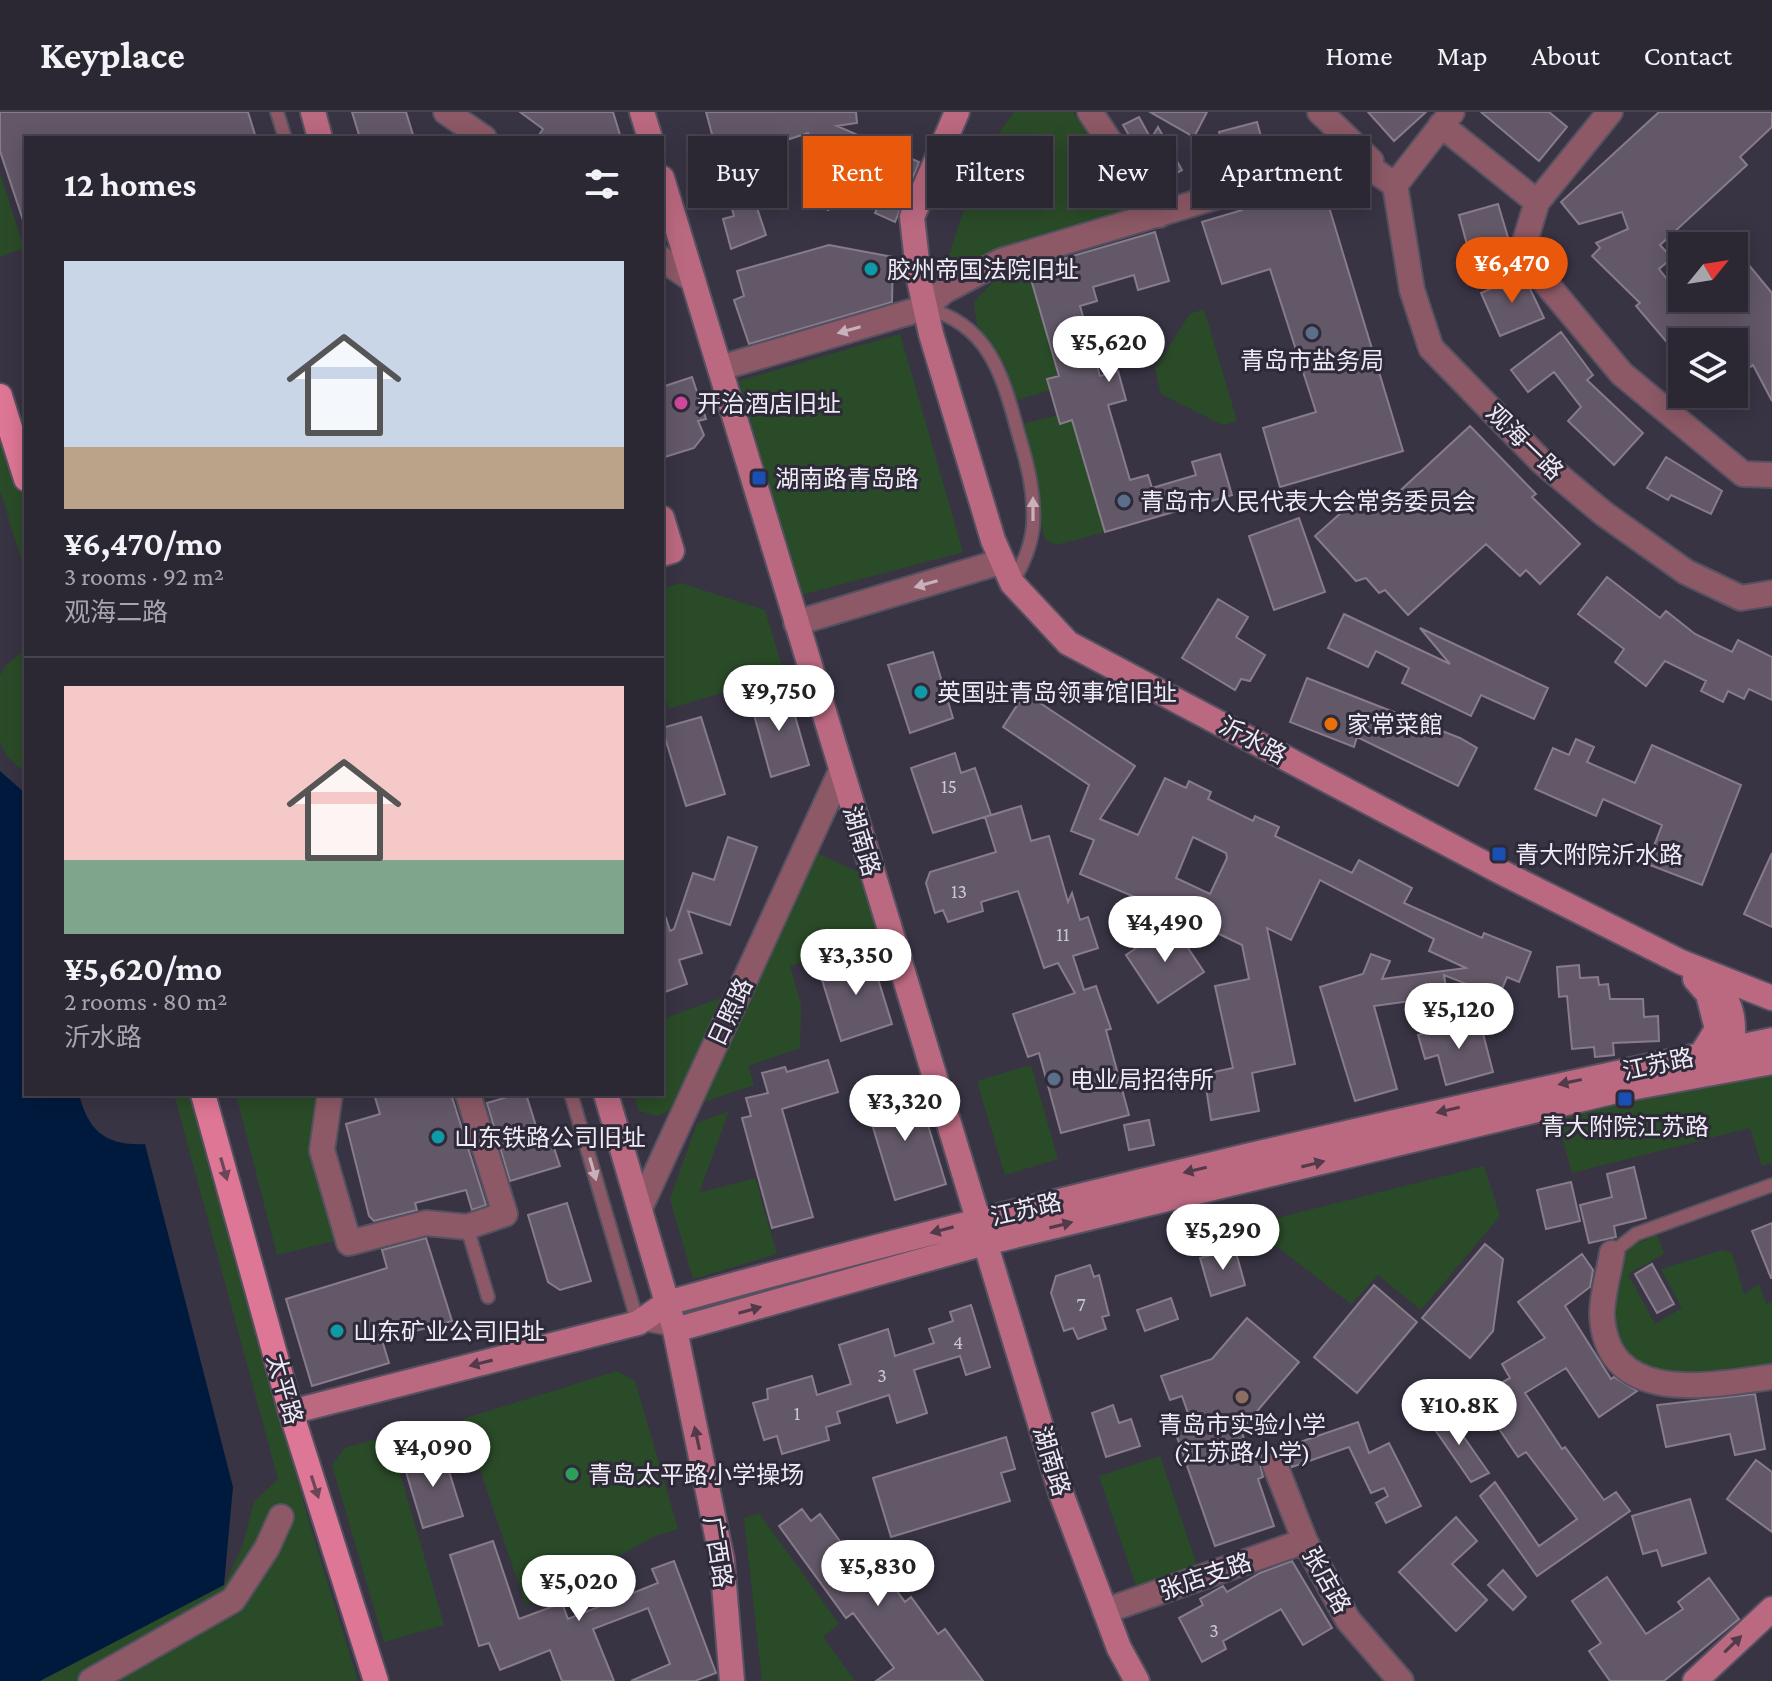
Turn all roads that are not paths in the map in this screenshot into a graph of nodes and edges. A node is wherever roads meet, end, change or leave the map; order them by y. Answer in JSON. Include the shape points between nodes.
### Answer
{"nodes":[{"id":1,"x":277,"y":112,"type":"edge"},
{"id":2,"x":313,"y":112,"type":"edge"},
{"id":3,"x":446,"y":112,"type":"edge"},
{"id":4,"x":642,"y":112,"type":"edge"},
{"id":5,"x":957,"y":112,"type":"edge"},
{"id":6,"x":1090,"y":112,"type":"edge"},
{"id":7,"x":1320,"y":112,"type":"edge"},
{"id":8,"x":1610,"y":112,"type":"edge"},
{"id":9,"x":1446,"y":118,"type":"edge"},
{"id":10,"x":284,"y":136,"type":"edge"},
{"id":11,"x":319,"y":136,"type":"edge"},
{"id":12,"x":481,"y":136,"type":"edge"},
{"id":13,"x":649,"y":136,"type":"edge"},
{"id":14,"x":664,"y":185,"type":"edge"},
{"id":15,"x":1395,"y":185,"type":"junction"},
{"id":16,"x":1537,"y":202,"type":"junction"},
{"id":17,"x":1159,"y":215,"type":"junction"},
{"id":18,"x":664,"y":260,"type":"edge"},
{"id":19,"x":693,"y":280,"type":"junction"},
{"id":20,"x":924,"y":308,"type":"junction"},
{"id":21,"x":720,"y":368,"type":"junction"},
{"id":22,"x":0,"y":396,"type":"edge"},
{"id":23,"x":24,"y":473,"type":"edge"},
{"id":24,"x":1772,"y":475,"type":"edge"},
{"id":25,"x":664,"y":525,"type":"edge"},
{"id":26,"x":664,"y":553,"type":"edge"},
{"id":27,"x":1006,"y":572,"type":"junction"},
{"id":28,"x":1772,"y":593,"type":"edge"},
{"id":29,"x":796,"y":623,"type":"junction"},
{"id":30,"x":841,"y":771,"type":"junction"},
{"id":31,"x":1681,"y":962,"type":"junction"},
{"id":32,"x":1772,"y":998,"type":"edge"},
{"id":33,"x":1772,"y":1040,"type":"edge"},
{"id":34,"x":1733,"y":1048,"type":"junction"},
{"id":35,"x":1772,"y":1062,"type":"edge"},
{"id":36,"x":1704,"y":1066,"type":"junction"},
{"id":37,"x":204,"y":1096,"type":"edge"},
{"id":38,"x":330,"y":1096,"type":"edge"},
{"id":39,"x":469,"y":1096,"type":"edge"},
{"id":40,"x":572,"y":1096,"type":"edge"},
{"id":41,"x":607,"y":1096,"type":"edge"},
{"id":42,"x":1772,"y":1185,"type":"edge"},
{"id":43,"x":640,"y":1208,"type":"junction"},
{"id":44,"x":467,"y":1227,"type":"junction"},
{"id":45,"x":981,"y":1232,"type":"junction"},
{"id":46,"x":1612,"y":1253,"type":"joint"},
{"id":47,"x":488,"y":1297,"type":"dead end"},
{"id":48,"x":667,"y":1303,"type":"junction"},
{"id":49,"x":638,"y":1323,"type":"junction"},
{"id":50,"x":675,"y":1330,"type":"junction"},
{"id":51,"x":1772,"y":1377,"type":"edge"},
{"id":52,"x":291,"y":1412,"type":"junction"},
{"id":53,"x":1275,"y":1465,"type":"dead end"},
{"id":54,"x":281,"y":1517,"type":"dead end"},
{"id":55,"x":1305,"y":1541,"type":"junction"},
{"id":56,"x":1772,"y":1609,"type":"edge"},
{"id":57,"x":1105,"y":1611,"type":"junction"},
{"id":58,"x":91,"y":1681,"type":"edge"},
{"id":59,"x":376,"y":1681,"type":"edge"},
{"id":60,"x":732,"y":1681,"type":"edge"},
{"id":61,"x":1137,"y":1681,"type":"edge"},
{"id":62,"x":1401,"y":1681,"type":"edge"},
{"id":63,"x":1695,"y":1681,"type":"edge"}],
"edges":[{"from":1,"to":10,"type":"lane"},
{"from":2,"to":11,"type":"street"},
{"from":3,"to":12,"type":"street"},
{"from":4,"to":13,"type":"street"},
{"from":5,"to":20,"type":"street","name":"沂水路","via":[[912,217]]},
{"from":6,"to":17,"type":"street"},
{"from":7,"to":15,"type":"street"},
{"from":8,"to":16,"type":"street"},
{"from":9,"to":15,"type":"street"},
{"from":9,"to":16,"type":"street"},
{"from":14,"to":19,"type":"street","name":"湖南路"},
{"from":15,"to":17,"type":"street","via":[[1353,156]]},
{"from":15,"to":28,"type":"street","name":"观海一路","via":[[1412,290],[1431,348],[1542,462],[1627,530],[1686,572],[1741,598]]},
{"from":16,"to":24,"type":"street","via":[[1526,238],[1540,276],[1622,374],[1743,474]]},
{"from":17,"to":20,"type":"street","via":[[1001,261],[944,291]]},
{"from":18,"to":19,"type":"street"},
{"from":19,"to":21,"type":"street","name":"湖南路"},
{"from":20,"to":21,"type":"street","one_way":true},
{"from":20,"to":27,"type":"street","name":"沂水路"},
{"from":27,"to":20,"type":"lane","one_way":true,"via":[[1028,552],[1034,502],[1005,384],[981,342],[964,325],[948,313]]},
{"from":21,"to":29,"type":"street","name":"湖南路"},
{"from":22,"to":23,"type":"main road"},
{"from":25,"to":26,"type":"street","via":[[672,551]]},
{"from":27,"to":29,"type":"street","one_way":true},
{"from":27,"to":31,"type":"street","name":"沂水路","via":[[1068,643]]},
{"from":29,"to":30,"type":"street","name":"湖南路"},
{"from":30,"to":43,"type":"street","name":"日照路"},
{"from":30,"to":45,"type":"street","name":"湖南路"},
{"from":31,"to":32,"type":"street","name":"沂水路"},
{"from":31,"to":34,"type":"street","via":[[1728,999],[1736,1032]]},
{"from":31,"to":36,"type":"street","via":[[1708,994],[1717,1029]]},
{"from":33,"to":34,"type":"street","name":"江苏路"},
{"from":34,"to":36,"type":"street","name":"江苏路"},
{"from":35,"to":36,"type":"street","name":"江苏路"},
{"from":36,"to":45,"type":"street","name":"江苏路","via":[[1620,1090]]},
{"from":37,"to":52,"type":"main road","name":"太平路","one_way":true},
{"from":38,"to":44,"type":"street","via":[[322,1150],[349,1243],[426,1223]]},
{"from":39,"to":44,"type":"street","via":[[505,1214]]},
{"from":40,"to":49,"type":"lane","one_way":true},
{"from":41,"to":43,"type":"street","name":"广西路"},
{"from":42,"to":46,"type":"lane","via":[[1636,1234]]},
{"from":43,"to":48,"type":"street","name":"广西路"},
{"from":44,"to":47,"type":"lane"},
{"from":45,"to":48,"type":"street","name":"江苏路","one_way":true},
{"from":50,"to":45,"type":"street","name":"江苏路","one_way":true},
{"from":45,"to":57,"type":"street","name":"湖南路","via":[[1062,1496]]},
{"from":46,"to":51,"type":"street","via":[[1602,1314],[1611,1352],[1636,1376],[1664,1385]]},
{"from":48,"to":49,"type":"street","name":"江苏路"},
{"from":48,"to":50,"type":"street","name":"广西路"},
{"from":49,"to":50,"type":"lane"},
{"from":49,"to":52,"type":"street","name":"江苏路","one_way":true},
{"from":60,"to":50,"type":"street","name":"广西路","one_way":true,"via":[[722,1560]]},
{"from":52,"to":59,"type":"main road","name":"太平路","one_way":true},
{"from":53,"to":55,"type":"street","name":"张店路"},
{"from":54,"to":58,"type":"street","via":[[233,1600]]},
{"from":55,"to":57,"type":"street","name":"张店支路"},
{"from":55,"to":62,"type":"street","name":"张店路","via":[[1348,1620]]},
{"from":63,"to":56,"type":"street","one_way":true},
{"from":57,"to":61,"type":"street","name":"湖南路"}]}
